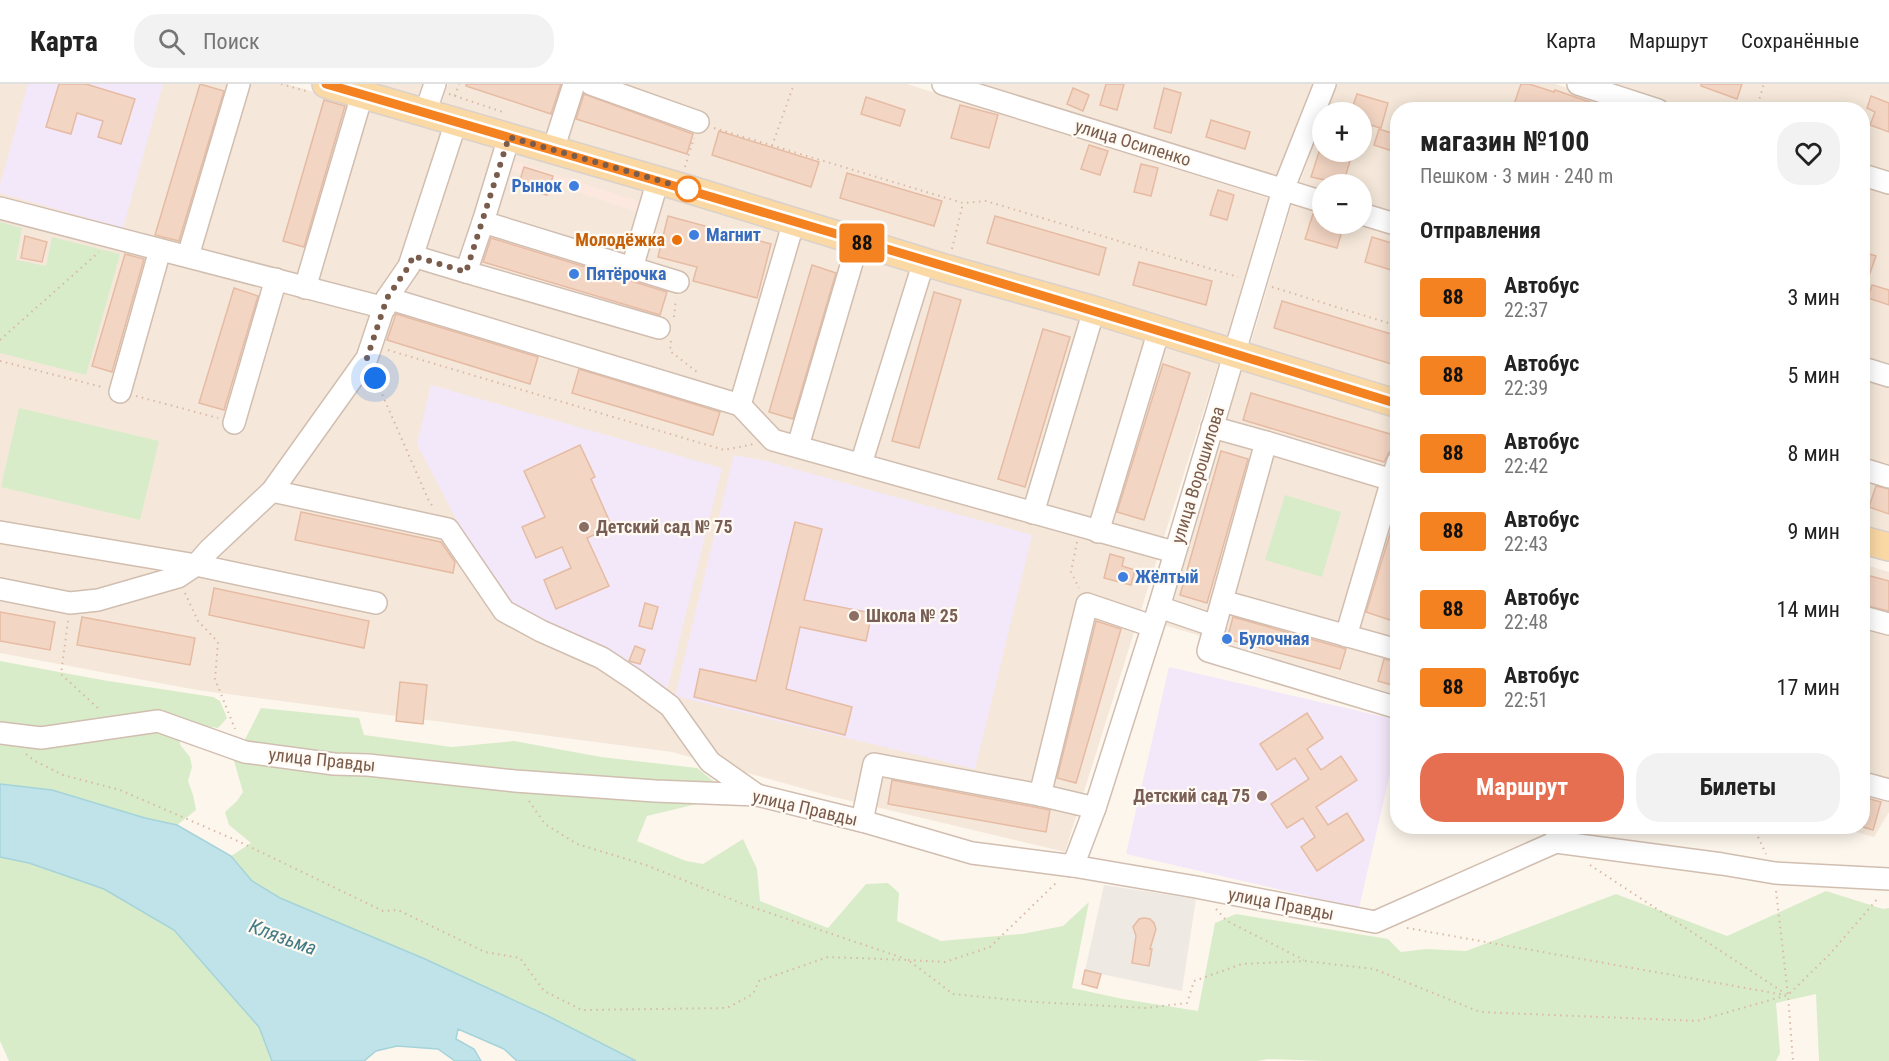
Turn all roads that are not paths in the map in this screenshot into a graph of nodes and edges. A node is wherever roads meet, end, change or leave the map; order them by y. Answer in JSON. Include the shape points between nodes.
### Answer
{"nodes":[{"id":1,"x":239,"y":84,"type":"edge"},
{"id":2,"x":326,"y":84,"type":"edge"},
{"id":3,"x":435,"y":84,"type":"edge"},
{"id":4,"x":574,"y":84,"type":"edge"},
{"id":5,"x":591,"y":84,"type":"edge"},
{"id":6,"x":943,"y":84,"type":"edge"},
{"id":7,"x":1325,"y":84,"type":"edge"},
{"id":8,"x":1578,"y":84,"type":"edge"},
{"id":9,"x":362,"y":95,"type":"junction"},
{"id":10,"x":1633,"y":102,"type":"edge"},
{"id":11,"x":456,"y":109,"type":"junction"},
{"id":12,"x":425,"y":113,"type":"junction"},
{"id":13,"x":698,"y":122,"type":"road end"},
{"id":14,"x":509,"y":137,"type":"junction"},
{"id":15,"x":553,"y":150,"type":"junction"},
{"id":16,"x":1870,"y":177,"type":"edge"},
{"id":17,"x":667,"y":183,"type":"junction"},
{"id":18,"x":1889,"y":183,"type":"edge"},
{"id":19,"x":1283,"y":190,"type":"junction"},
{"id":20,"x":1312,"y":199,"type":"edge"},
{"id":21,"x":0,"y":208,"type":"edge"},
{"id":22,"x":1372,"y":217,"type":"edge"},
{"id":23,"x":794,"y":221,"type":"junction"},
{"id":24,"x":483,"y":222,"type":"junction"},
{"id":25,"x":1390,"y":223,"type":"edge"},
{"id":26,"x":858,"y":242,"type":"junction"},
{"id":27,"x":160,"y":250,"type":"junction"},
{"id":28,"x":188,"y":256,"type":"junction"},
{"id":29,"x":413,"y":256,"type":"junction"},
{"id":30,"x":936,"y":265,"type":"junction"},
{"id":31,"x":632,"y":267,"type":"junction"},
{"id":32,"x":466,"y":272,"type":"junction"},
{"id":33,"x":276,"y":279,"type":"junction"},
{"id":34,"x":678,"y":282,"type":"road end"},
{"id":35,"x":305,"y":288,"type":"junction"},
{"id":36,"x":386,"y":303,"type":"junction"},
{"id":37,"x":1094,"y":310,"type":"junction"},
{"id":38,"x":668,"y":328,"type":"road end"},
{"id":39,"x":1159,"y":330,"type":"junction"},
{"id":40,"x":1234,"y":354,"type":"junction"},
{"id":41,"x":1870,"y":370,"type":"edge"},
{"id":42,"x":1889,"y":376,"type":"edge"},
{"id":43,"x":120,"y":392,"type":"dead end"},
{"id":44,"x":1390,"y":402,"type":"edge"},
{"id":45,"x":740,"y":405,"type":"junction"},
{"id":46,"x":234,"y":423,"type":"dead end"},
{"id":47,"x":1212,"y":427,"type":"junction"},
{"id":48,"x":1266,"y":442,"type":"junction"},
{"id":49,"x":798,"y":447,"type":"junction"},
{"id":50,"x":861,"y":464,"type":"junction"},
{"id":51,"x":1390,"y":469,"type":"edge"},
{"id":52,"x":1870,"y":473,"type":"edge"},
{"id":53,"x":1889,"y":477,"type":"edge"},
{"id":54,"x":1390,"y":487,"type":"edge"},
{"id":55,"x":272,"y":491,"type":"junction"},
{"id":56,"x":1033,"y":513,"type":"junction"},
{"id":57,"x":1089,"y":529,"type":"junction"},
{"id":58,"x":0,"y":532,"type":"edge"},
{"id":59,"x":1870,"y":542,"type":"edge"},
{"id":60,"x":1889,"y":547,"type":"edge"},
{"id":61,"x":1174,"y":552,"type":"junction"},
{"id":62,"x":187,"y":571,"type":"junction"},
{"id":63,"x":0,"y":589,"type":"edge"},
{"id":64,"x":1222,"y":601,"type":"junction"},
{"id":65,"x":376,"y":603,"type":"dead end"},
{"id":66,"x":1156,"y":616,"type":"junction"},
{"id":67,"x":1870,"y":619,"type":"edge"},
{"id":68,"x":1889,"y":624,"type":"edge"},
{"id":69,"x":1215,"y":626,"type":"junction"},
{"id":70,"x":1346,"y":636,"type":"junction"},
{"id":71,"x":1390,"y":648,"type":"edge"},
{"id":72,"x":1390,"y":706,"type":"edge"},
{"id":73,"x":0,"y":733,"type":"edge"},
{"id":74,"x":1870,"y":785,"type":"edge"},
{"id":75,"x":1889,"y":790,"type":"edge"},
{"id":76,"x":757,"y":795,"type":"junction"},
{"id":77,"x":1040,"y":795,"type":"junction"},
{"id":78,"x":1095,"y":808,"type":"junction"},
{"id":79,"x":862,"y":821,"type":"junction"},
{"id":80,"x":1557,"y":834,"type":"edge"},
{"id":81,"x":1073,"y":866,"type":"junction"},
{"id":82,"x":1885,"y":886,"type":"edge"}],
"edges":[{"from":1,"to":28,"type":"street"},
{"from":2,"to":9,"type":"main road"},
{"from":3,"to":12,"type":"street"},
{"from":4,"to":15,"type":"street"},
{"from":5,"to":13,"type":"street"},
{"from":6,"to":19,"type":"street","name":"улица Осипенко"},
{"from":7,"to":19,"type":"street","name":"улица Ворошилова"},
{"from":8,"to":10,"type":"street"},
{"from":9,"to":12,"type":"main road"},
{"from":9,"to":35,"type":"street"},
{"from":11,"to":12,"type":"main road"},
{"from":11,"to":14,"type":"main road"},
{"from":11,"to":29,"type":"street"},
{"from":14,"to":15,"type":"main road"},
{"from":14,"to":24,"type":"street"},
{"from":15,"to":17,"type":"main road"},
{"from":16,"to":18,"type":"street"},
{"from":17,"to":23,"type":"main road"},
{"from":17,"to":31,"type":"street"},
{"from":19,"to":20,"type":"street","name":"улица Осипенко"},
{"from":19,"to":40,"type":"street","name":"улица Ворошилова"},
{"from":21,"to":27,"type":"street"},
{"from":22,"to":25,"type":"street"},
{"from":23,"to":26,"type":"main road"},
{"from":23,"to":45,"type":"street"},
{"from":24,"to":31,"type":"street"},
{"from":24,"to":32,"type":"street"},
{"from":26,"to":30,"type":"main road"},
{"from":26,"to":49,"type":"street"},
{"from":27,"to":28,"type":"street"},
{"from":27,"to":43,"type":"street"},
{"from":28,"to":33,"type":"street"},
{"from":29,"to":32,"type":"street"},
{"from":29,"to":36,"type":"street"},
{"from":30,"to":37,"type":"main road"},
{"from":30,"to":50,"type":"street"},
{"from":31,"to":34,"type":"street"},
{"from":32,"to":38,"type":"street"},
{"from":33,"to":35,"type":"street"},
{"from":33,"to":46,"type":"street"},
{"from":35,"to":36,"type":"street"},
{"from":36,"to":45,"type":"street"},
{"from":36,"to":55,"type":"street","via":[[369,351]]},
{"from":37,"to":39,"type":"main road"},
{"from":37,"to":56,"type":"street"},
{"from":39,"to":40,"type":"main road"},
{"from":39,"to":57,"type":"street"},
{"from":40,"to":44,"type":"main road"},
{"from":40,"to":47,"type":"street","name":"улица Ворошилова"},
{"from":41,"to":42,"type":"street"},
{"from":45,"to":49,"type":"street","via":[[772,440]]},
{"from":47,"to":48,"type":"street"},
{"from":47,"to":61,"type":"street","name":"улица Ворошилова"},
{"from":48,"to":51,"type":"street"},
{"from":48,"to":64,"type":"street"},
{"from":49,"to":50,"type":"street"},
{"from":50,"to":56,"type":"street"},
{"from":52,"to":53,"type":"street"},
{"from":54,"to":70,"type":"street"},
{"from":55,"to":62,"type":"street"},
{"from":55,"to":76,"type":"street","via":[[448,529],[504,611],[602,658],[636,680],[670,706],[710,762]]},
{"from":56,"to":57,"type":"street"},
{"from":57,"to":61,"type":"street"},
{"from":58,"to":62,"type":"street"},
{"from":59,"to":60,"type":"main road"},
{"from":61,"to":66,"type":"street","name":"улица Ворошилова"},
{"from":62,"to":63,"type":"street","via":[[98,600],[70,603]]},
{"from":62,"to":65,"type":"street"},
{"from":64,"to":69,"type":"street"},
{"from":64,"to":70,"type":"street"},
{"from":66,"to":69,"type":"street"},
{"from":66,"to":77,"type":"street","via":[[1087,604]]},
{"from":66,"to":78,"type":"street","name":"улица Ворошилова"},
{"from":67,"to":68,"type":"street"},
{"from":69,"to":72,"type":"street","via":[[1208,651]]},
{"from":70,"to":71,"type":"street"},
{"from":73,"to":76,"type":"street","name":"улица Правды","via":[[41,738],[158,721],[245,752],[334,764],[515,781]]},
{"from":74,"to":75,"type":"street"},
{"from":76,"to":79,"type":"street","name":"улица Правды"},
{"from":77,"to":78,"type":"street"},
{"from":77,"to":79,"type":"street","via":[[874,764]]},
{"from":78,"to":81,"type":"street","name":"улица Ворошилова"},
{"from":79,"to":81,"type":"street","name":"улица Правды","via":[[972,853]]},
{"from":80,"to":81,"type":"street","name":"улица Правды","via":[[1375,922],[1196,887],[1139,884]]},
{"from":80,"to":82,"type":"street","via":[[1774,873]]}]}
